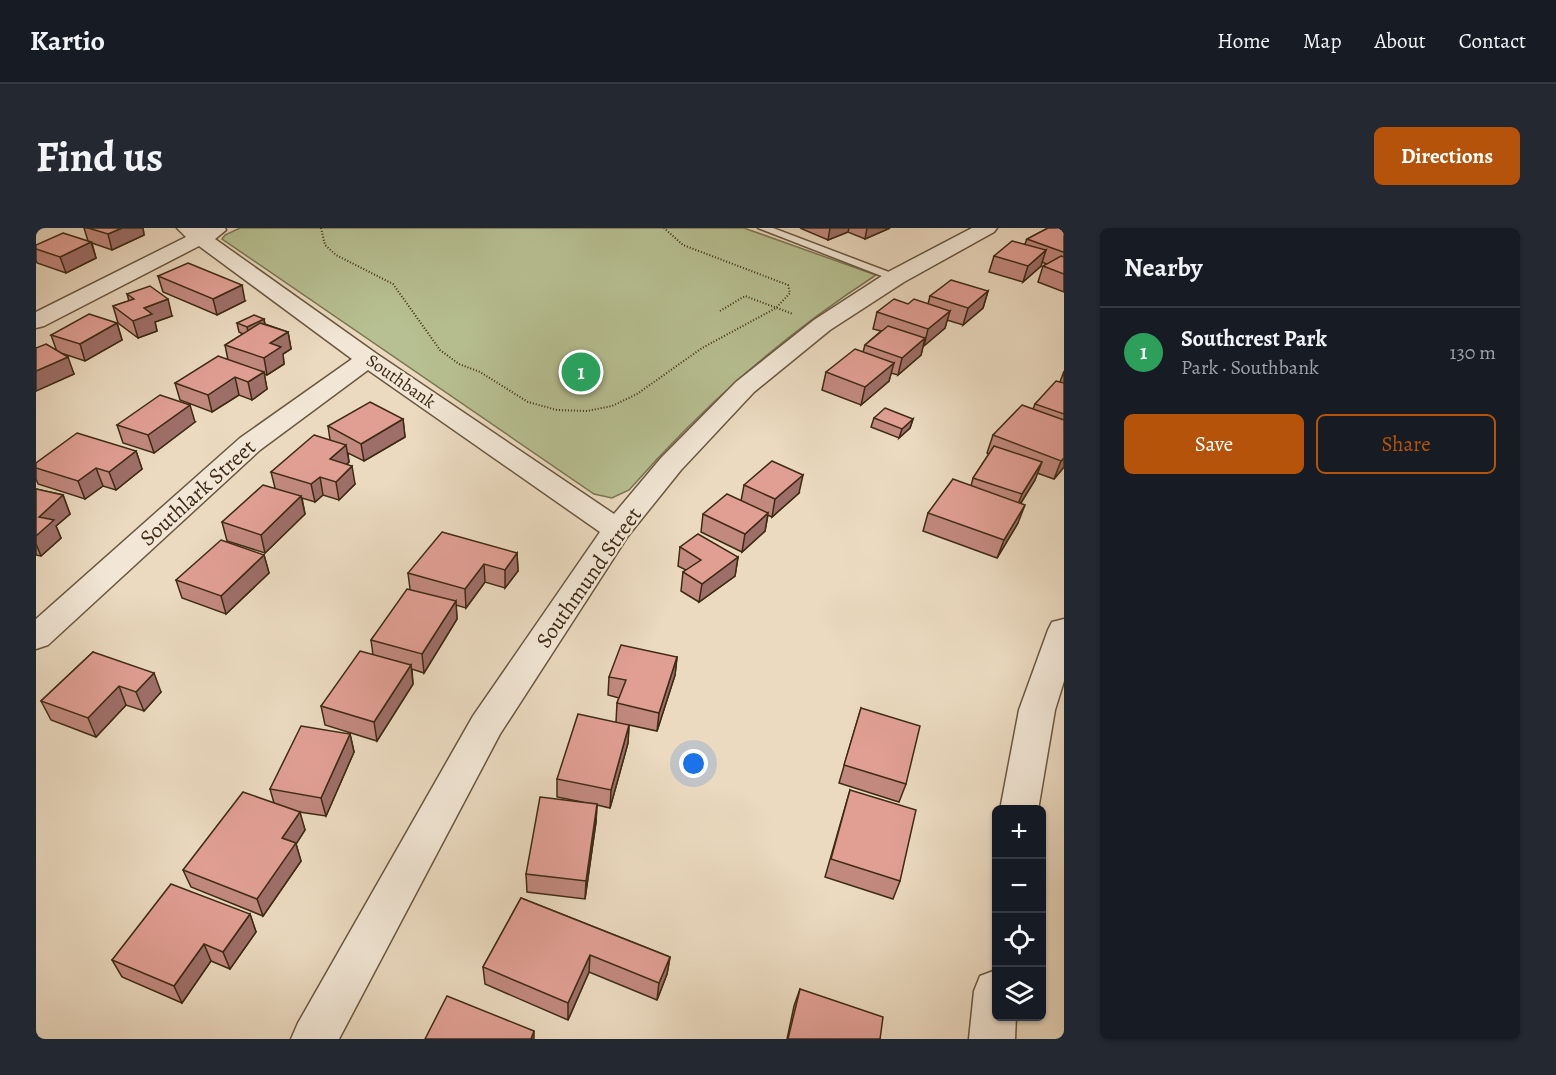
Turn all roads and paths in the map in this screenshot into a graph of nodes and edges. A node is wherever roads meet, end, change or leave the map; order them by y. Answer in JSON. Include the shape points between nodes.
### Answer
{"nodes":[{"id":1,"x":321,"y":228,"type":"edge"},
{"id":2,"x":664,"y":228,"type":"edge"},
{"id":3,"x":763,"y":228,"type":"edge"},
{"id":4,"x":987,"y":228,"type":"edge"},
{"id":5,"x":203,"y":231,"type":"edge"},
{"id":6,"x":896,"y":277,"type":"junction"},
{"id":7,"x":776,"y":308,"type":"junction"},
{"id":8,"x":720,"y":311,"type":"dead end"},
{"id":9,"x":36,"y":321,"type":"edge"},
{"id":10,"x":822,"y":325,"type":"junction"},
{"id":11,"x":368,"y":359,"type":"junction"},
{"id":12,"x":617,"y":530,"type":"junction"},
{"id":13,"x":1064,"y":630,"type":"edge"},
{"id":14,"x":36,"y":637,"type":"edge"},
{"id":15,"x":1020,"y":805,"type":"edge"},
{"id":16,"x":994,"y":1021,"type":"edge"},
{"id":17,"x":314,"y":1039,"type":"edge"},
{"id":18,"x":992,"y":1039,"type":"edge"}],
"edges":[{"from":1,"to":7,"type":"path","via":[[325,245],[336,255],[393,284],[440,350],[528,402],[557,410],[587,411],[612,406],[637,394],[702,348]]},
{"from":2,"to":7,"type":"path","via":[[683,244],[788,285],[790,293]]},
{"from":3,"to":6,"type":"lane"},
{"from":4,"to":6,"type":"street","name":"Southmund Street"},
{"from":5,"to":9,"type":"street"},
{"from":5,"to":11,"type":"street","name":"Southbank"},
{"from":6,"to":10,"type":"street","name":"Southmund Street"},
{"from":7,"to":8,"type":"path","via":[[745,296]]},
{"from":7,"to":10,"type":"path"},
{"from":10,"to":12,"type":"street","name":"Southmund Street","via":[[745,387],[671,464]]},
{"from":11,"to":12,"type":"street","name":"Southbank"},
{"from":11,"to":14,"type":"street","name":"Southlark Street","via":[[250,444]]},
{"from":12,"to":17,"type":"street","name":"Southmund Street","via":[[486,726]]},
{"from":13,"to":15,"type":"street","via":[[1037,710]]},
{"from":16,"to":18,"type":"street"}]}
